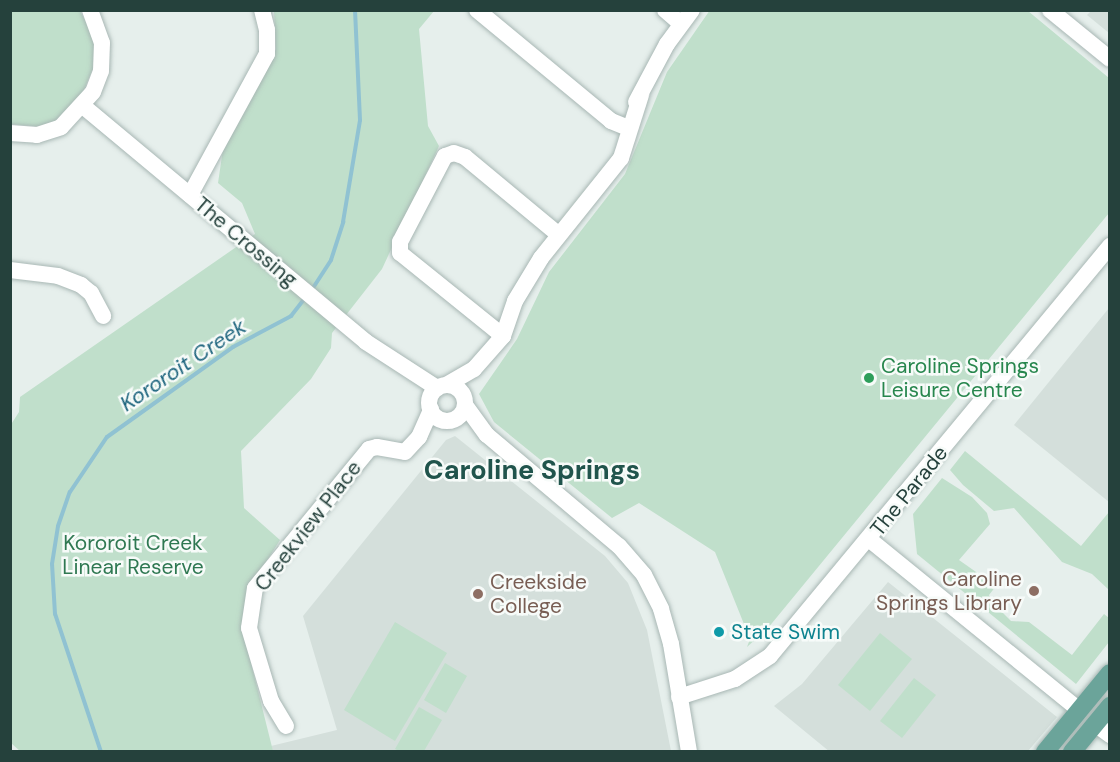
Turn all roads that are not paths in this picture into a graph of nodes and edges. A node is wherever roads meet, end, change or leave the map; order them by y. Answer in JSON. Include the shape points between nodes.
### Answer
{"nodes":[{"id":1,"x":90,"y":10,"type":"edge"},
{"id":2,"x":262,"y":10,"type":"edge"},
{"id":3,"x":477,"y":10,"type":"edge"},
{"id":4,"x":665,"y":10,"type":"edge"},
{"id":5,"x":692,"y":10,"type":"edge"},
{"id":6,"x":1050,"y":10,"type":"edge"},
{"id":7,"x":681,"y":24,"type":"junction"},
{"id":8,"x":1110,"y":59,"type":"edge"},
{"id":9,"x":83,"y":106,"type":"junction"},
{"id":10,"x":626,"y":127,"type":"junction"},
{"id":11,"x":10,"y":133,"type":"edge"},
{"id":12,"x":190,"y":195,"type":"junction"},
{"id":13,"x":559,"y":235,"type":"junction"},
{"id":14,"x":1110,"y":246,"type":"edge"},
{"id":15,"x":10,"y":270,"type":"edge"},
{"id":16,"x":103,"y":316,"type":"dead end"},
{"id":17,"x":504,"y":336,"type":"junction"},
{"id":18,"x":446,"y":403,"type":"junction"},
{"id":19,"x":870,"y":540,"type":"junction"},
{"id":20,"x":1110,"y":673,"type":"edge"},
{"id":21,"x":679,"y":698,"type":"junction"},
{"id":22,"x":1110,"y":706,"type":"edge"},
{"id":23,"x":1079,"y":710,"type":"junction"},
{"id":24,"x":286,"y":726,"type":"dead end"},
{"id":25,"x":1102,"y":729,"type":"edge"},
{"id":26,"x":689,"y":752,"type":"edge"},
{"id":27,"x":1045,"y":752,"type":"edge"},
{"id":28,"x":1072,"y":752,"type":"edge"}],
"edges":[{"from":1,"to":9,"type":"street","via":[[103,55],[98,83]]},
{"from":2,"to":12,"type":"street","via":[[267,54]]},
{"from":3,"to":10,"type":"street","via":[[611,121]]},
{"from":4,"to":7,"type":"street"},
{"from":5,"to":7,"type":"street"},
{"from":6,"to":8,"type":"street"},
{"from":7,"to":10,"type":"street"},
{"from":9,"to":11,"type":"street","via":[[61,127],[44,134]]},
{"from":9,"to":12,"type":"street","name":"The Crossing"},
{"from":10,"to":13,"type":"street","via":[[610,172]]},
{"from":12,"to":18,"type":"street","name":"The Crossing","via":[[341,322]]},
{"from":13,"to":17,"type":"street","via":[[515,301]]},
{"from":13,"to":17,"type":"street","via":[[465,157],[454,153],[445,156],[400,242],[400,253]]},
{"from":14,"to":19,"type":"street","name":"The Parade"},
{"from":15,"to":16,"type":"street","via":[[58,276],[81,285],[91,293]]},
{"from":17,"to":18,"type":"street","name":"Creekview Place"},
{"from":18,"to":21,"type":"street","name":"The Crossing","via":[[619,546],[644,576],[661,609]]},
{"from":18,"to":24,"type":"street","name":"Creekview Place","via":[[402,452],[369,449],[255,588],[249,628],[271,701]]},
{"from":19,"to":21,"type":"street","name":"The Parade","via":[[770,656],[735,679]]},
{"from":19,"to":23,"type":"street"},
{"from":20,"to":23,"type":"main road"},
{"from":21,"to":26,"type":"street","name":"The Crossing"},
{"from":22,"to":25,"type":"main road"},
{"from":23,"to":25,"type":"main road"},
{"from":23,"to":27,"type":"main road"},
{"from":25,"to":28,"type":"main road"}]}
